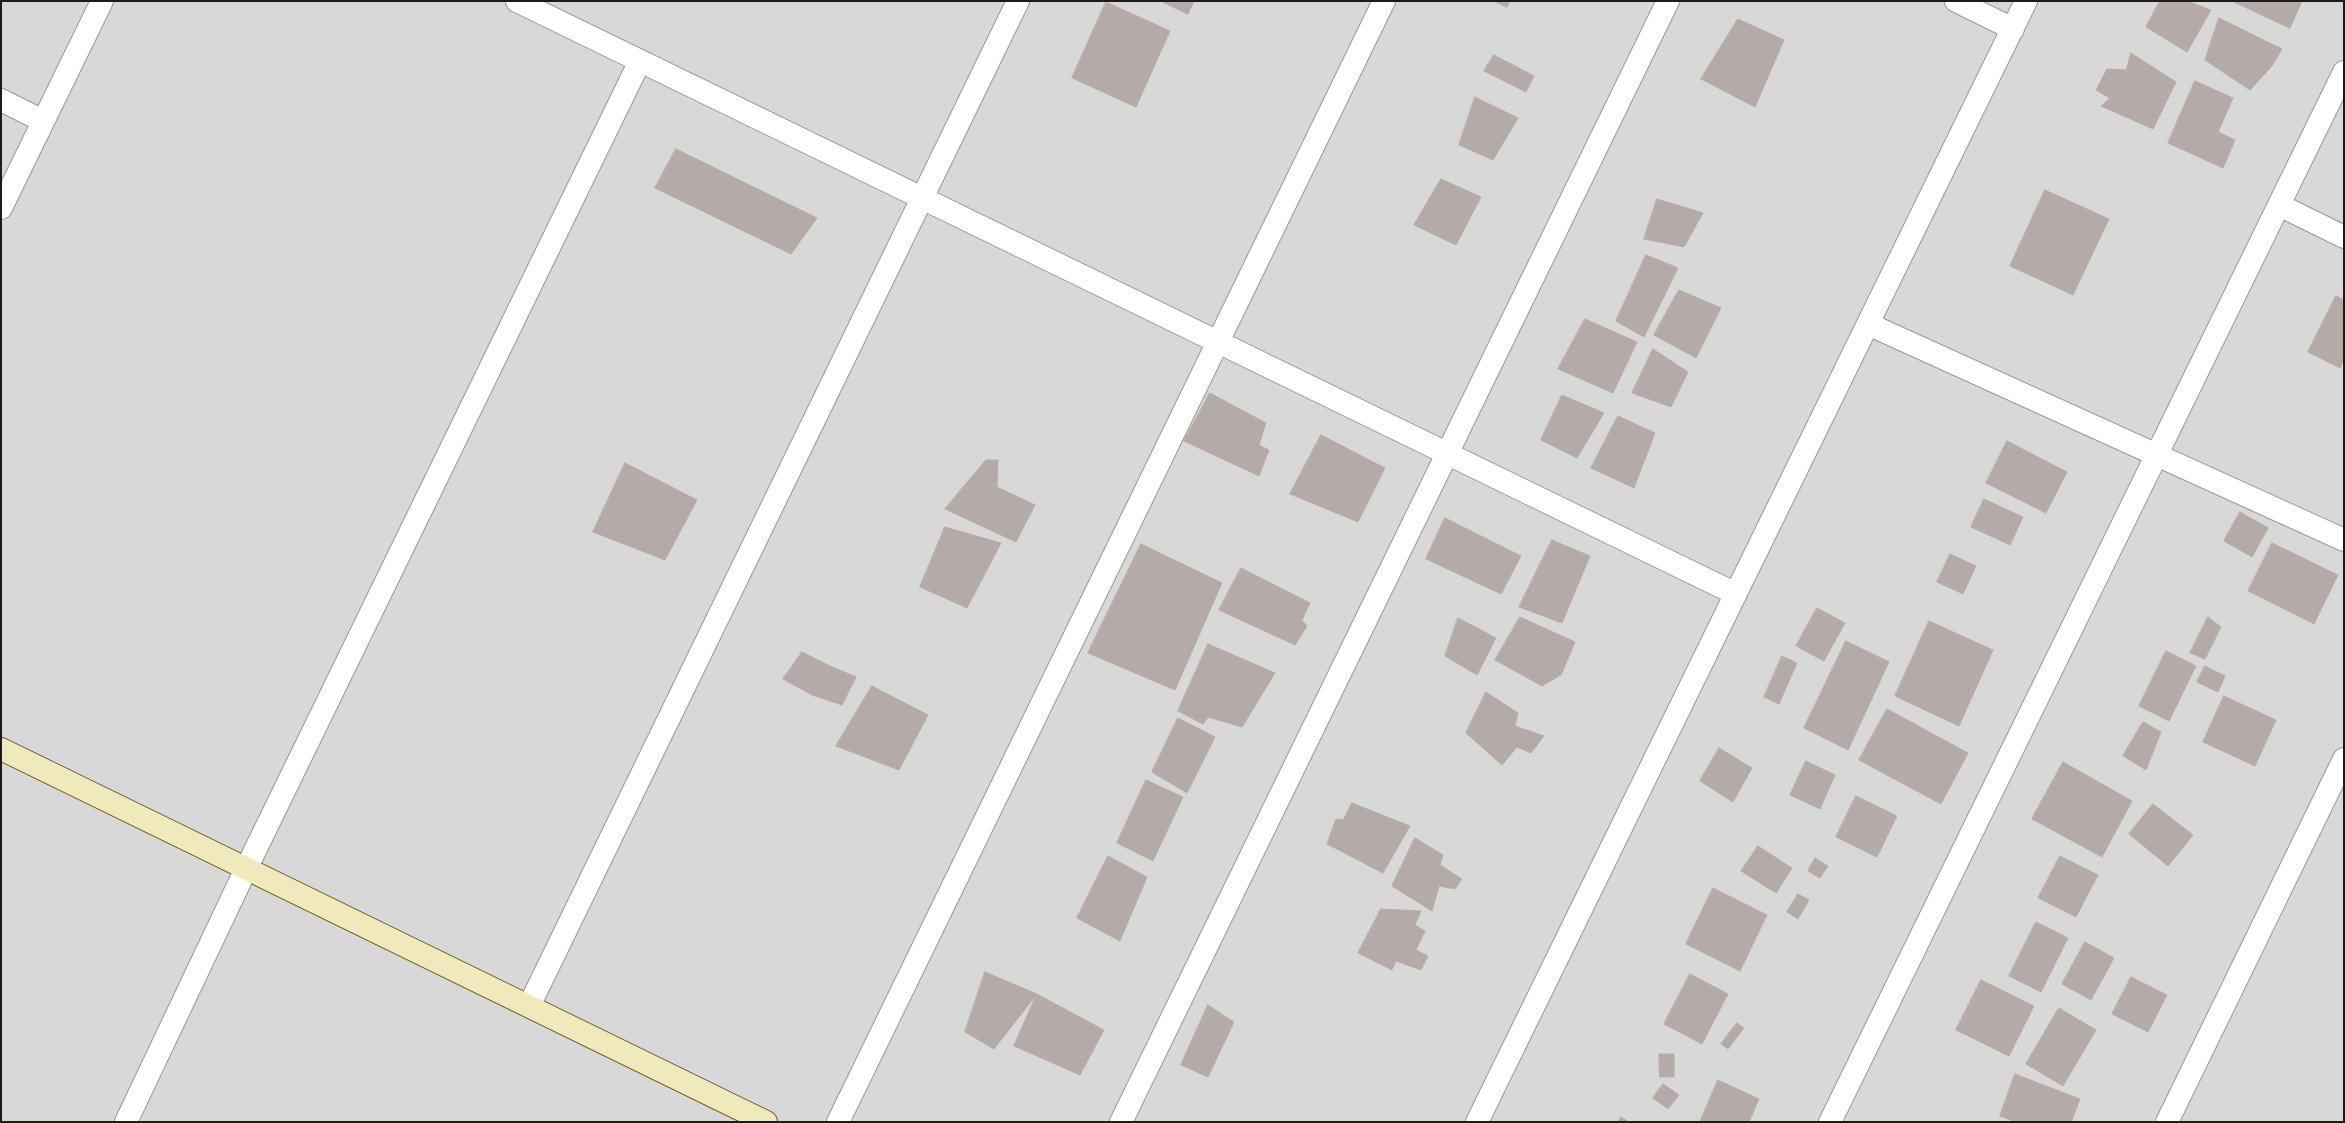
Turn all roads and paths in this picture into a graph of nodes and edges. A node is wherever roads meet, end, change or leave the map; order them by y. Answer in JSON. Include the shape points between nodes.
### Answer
{"nodes":[{"id":1,"x":102,"y":1,"type":"edge"},
{"id":2,"x":517,"y":1,"type":"edge"},
{"id":3,"x":1018,"y":1,"type":"edge"},
{"id":4,"x":1384,"y":1,"type":"edge"},
{"id":5,"x":1668,"y":1,"type":"edge"},
{"id":6,"x":1956,"y":1,"type":"edge"},
{"id":7,"x":2026,"y":1,"type":"edge"},
{"id":8,"x":2013,"y":28,"type":"junction"},
{"id":9,"x":640,"y":61,"type":"junction"},
{"id":10,"x":2344,"y":72,"type":"edge"},
{"id":11,"x":1,"y":100,"type":"edge"},
{"id":12,"x":43,"y":121,"type":"junction"},
{"id":13,"x":922,"y":198,"type":"junction"},
{"id":14,"x":2279,"y":205,"type":"junction"},
{"id":15,"x":1,"y":208,"type":"edge"},
{"id":16,"x":2344,"y":237,"type":"edge"},
{"id":17,"x":1868,"y":324,"type":"junction"},
{"id":18,"x":1218,"y":342,"type":"junction"},
{"id":19,"x":1447,"y":454,"type":"junction"},
{"id":20,"x":2156,"y":456,"type":"junction"},
{"id":21,"x":2344,"y":540,"type":"edge"},
{"id":22,"x":1736,"y":594,"type":"junction"},
{"id":23,"x":1,"y":749,"type":"edge"},
{"id":24,"x":2344,"y":759,"type":"edge"},
{"id":25,"x":246,"y":869,"type":"junction"},
{"id":26,"x":529,"y":1006,"type":"junction"},
{"id":27,"x":126,"y":1122,"type":"edge"},
{"id":28,"x":766,"y":1122,"type":"edge"},
{"id":29,"x":838,"y":1122,"type":"edge"},
{"id":30,"x":1121,"y":1122,"type":"edge"},
{"id":31,"x":1477,"y":1122,"type":"edge"},
{"id":32,"x":1830,"y":1122,"type":"edge"},
{"id":33,"x":2167,"y":1122,"type":"edge"}],
"edges":[{"from":1,"to":12,"type":"street"},
{"from":2,"to":9,"type":"street"},
{"from":3,"to":13,"type":"street"},
{"from":4,"to":18,"type":"street"},
{"from":5,"to":19,"type":"street"},
{"from":6,"to":8,"type":"street"},
{"from":7,"to":8,"type":"street"},
{"from":8,"to":17,"type":"street"},
{"from":9,"to":13,"type":"street"},
{"from":9,"to":25,"type":"street"},
{"from":10,"to":14,"type":"street"},
{"from":11,"to":12,"type":"street"},
{"from":12,"to":15,"type":"street"},
{"from":13,"to":18,"type":"street"},
{"from":13,"to":26,"type":"street"},
{"from":14,"to":16,"type":"street"},
{"from":14,"to":20,"type":"street"},
{"from":17,"to":20,"type":"street"},
{"from":17,"to":22,"type":"street"},
{"from":18,"to":19,"type":"street"},
{"from":18,"to":29,"type":"street"},
{"from":19,"to":22,"type":"street"},
{"from":19,"to":30,"type":"street"},
{"from":20,"to":21,"type":"street"},
{"from":20,"to":32,"type":"street"},
{"from":22,"to":31,"type":"street"},
{"from":23,"to":25,"type":"street"},
{"from":24,"to":33,"type":"street"},
{"from":25,"to":26,"type":"street"},
{"from":25,"to":27,"type":"street"},
{"from":26,"to":28,"type":"street"}]}
